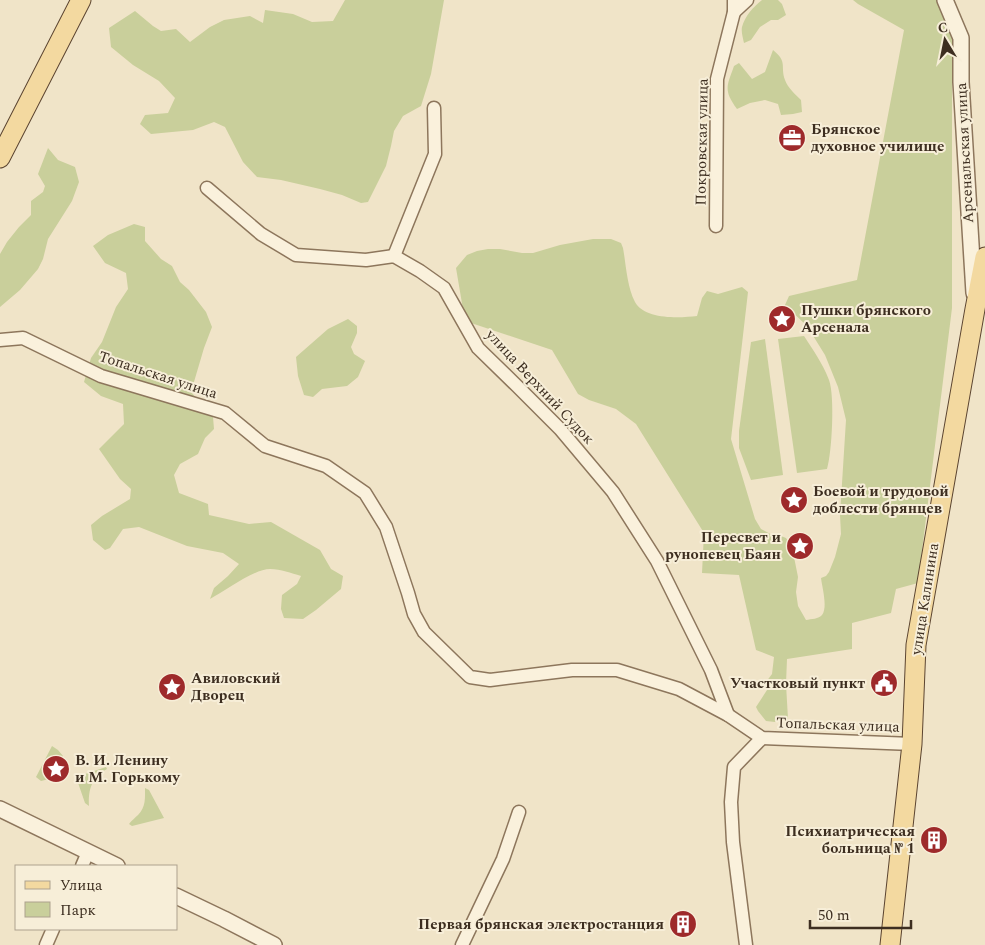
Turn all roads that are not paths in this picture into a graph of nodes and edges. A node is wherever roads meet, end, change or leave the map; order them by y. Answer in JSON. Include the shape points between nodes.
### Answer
{"nodes":[{"id":1,"x":81,"y":0,"type":"edge"},
{"id":2,"x":748,"y":0,"type":"edge"},
{"id":3,"x":945,"y":0,"type":"edge"},
{"id":4,"x":734,"y":6,"type":"edge"},
{"id":5,"x":434,"y":108,"type":"dead end"},
{"id":6,"x":0,"y":158,"type":"edge"},
{"id":7,"x":207,"y":188,"type":"dead end"},
{"id":8,"x":716,"y":226,"type":"dead end"},
{"id":9,"x":394,"y":256,"type":"junction"},
{"id":10,"x":985,"y":256,"type":"edge"},
{"id":11,"x":975,"y":309,"type":"junction"},
{"id":12,"x":0,"y":340,"type":"edge"},
{"id":13,"x":728,"y":715,"type":"junction"},
{"id":14,"x":762,"y":738,"type":"junction"},
{"id":15,"x":912,"y":744,"type":"junction"},
{"id":16,"x":0,"y":808,"type":"edge"},
{"id":17,"x":519,"y":812,"type":"dead end"},
{"id":18,"x":88,"y":852,"type":"junction"},
{"id":19,"x":82,"y":865,"type":"edge"},
{"id":20,"x":115,"y":865,"type":"edge"},
{"id":21,"x":178,"y":897,"type":"edge"},
{"id":22,"x":53,"y":930,"type":"edge"},
{"id":23,"x":46,"y":945,"type":"edge"},
{"id":24,"x":274,"y":945,"type":"edge"},
{"id":25,"x":462,"y":945,"type":"edge"},
{"id":26,"x":746,"y":945,"type":"edge"},
{"id":27,"x":890,"y":945,"type":"edge"}],
"edges":[{"from":1,"to":6,"type":"main road"},
{"from":2,"to":4,"type":"street"},
{"from":3,"to":11,"type":"street","name":"Арсенальская улица","via":[[961,38]]},
{"from":4,"to":8,"type":"street","name":"Покровская улица","via":[[717,79]]},
{"from":5,"to":9,"type":"street","via":[[435,154]]},
{"from":7,"to":9,"type":"street","via":[[261,234],[296,255],[366,260]]},
{"from":9,"to":13,"type":"street","name":"улица Верхний Судок","via":[[444,288],[478,348],[560,429],[613,492],[657,561],[712,670]]},
{"from":10,"to":11,"type":"main road","name":"улица Калинина"},
{"from":11,"to":15,"type":"main road","name":"улица Калинина","via":[[916,645]]},
{"from":12,"to":13,"type":"street","name":"Топальская улица","via":[[23,338],[100,376],[225,413],[265,446],[326,466],[365,493],[386,527],[414,614],[424,632],[470,677],[490,680],[572,670],[617,670],[680,689]]},
{"from":13,"to":14,"type":"street","name":"Топальская улица"},
{"from":14,"to":15,"type":"street","name":"Топальская улица"},
{"from":14,"to":26,"type":"street","via":[[734,767],[731,802]]},
{"from":15,"to":27,"type":"main road","name":"улица Калинина"},
{"from":16,"to":18,"type":"street"},
{"from":17,"to":25,"type":"street","via":[[504,859]]},
{"from":18,"to":19,"type":"street"},
{"from":18,"to":20,"type":"street"},
{"from":21,"to":24,"type":"street"},
{"from":22,"to":23,"type":"street"}]}
